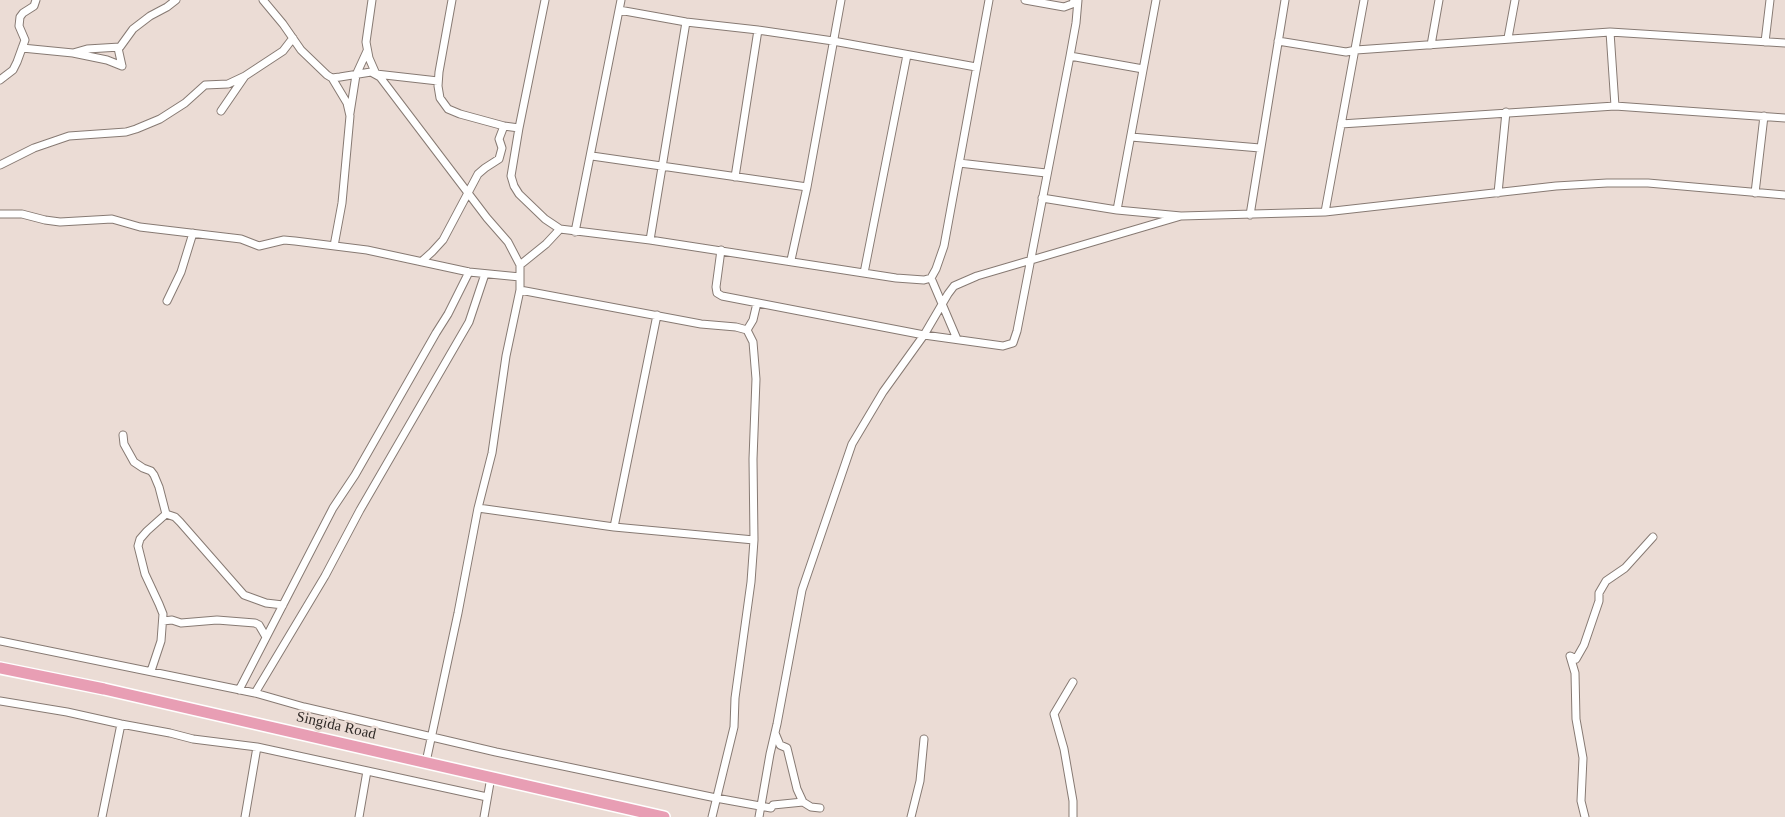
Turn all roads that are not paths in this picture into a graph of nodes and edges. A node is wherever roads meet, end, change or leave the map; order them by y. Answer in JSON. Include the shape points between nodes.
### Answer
{"nodes":[{"id":1,"x":36,"y":0,"type":"edge"},
{"id":2,"x":176,"y":0,"type":"edge"},
{"id":3,"x":263,"y":0,"type":"edge"},
{"id":4,"x":372,"y":0,"type":"edge"},
{"id":5,"x":452,"y":0,"type":"edge"},
{"id":6,"x":545,"y":0,"type":"edge"},
{"id":7,"x":621,"y":0,"type":"edge"},
{"id":8,"x":841,"y":0,"type":"edge"},
{"id":9,"x":989,"y":0,"type":"edge"},
{"id":10,"x":1025,"y":0,"type":"edge"},
{"id":11,"x":1077,"y":0,"type":"edge"},
{"id":12,"x":1156,"y":0,"type":"edge"},
{"id":13,"x":1285,"y":0,"type":"edge"},
{"id":14,"x":1364,"y":0,"type":"edge"},
{"id":15,"x":1439,"y":0,"type":"edge"},
{"id":16,"x":1514,"y":0,"type":"edge"},
{"id":17,"x":1770,"y":0,"type":"edge"},
{"id":18,"x":619,"y":10,"type":"junction"},
{"id":19,"x":686,"y":22,"type":"junction"},
{"id":20,"x":758,"y":30,"type":"junction"},
{"id":21,"x":1610,"y":32,"type":"junction"},
{"id":22,"x":293,"y":38,"type":"junction"},
{"id":23,"x":1508,"y":38,"type":"junction"},
{"id":24,"x":833,"y":41,"type":"junction"},
{"id":25,"x":1278,"y":41,"type":"junction"},
{"id":26,"x":1765,"y":42,"type":"junction"},
{"id":27,"x":1785,"y":43,"type":"edge"},
{"id":28,"x":1431,"y":45,"type":"junction"},
{"id":29,"x":22,"y":48,"type":"junction"},
{"id":30,"x":118,"y":48,"type":"junction"},
{"id":31,"x":1356,"y":50,"type":"junction"},
{"id":32,"x":367,"y":51,"type":"junction"},
{"id":33,"x":73,"y":53,"type":"junction"},
{"id":34,"x":907,"y":55,"type":"junction"},
{"id":35,"x":1070,"y":56,"type":"junction"},
{"id":36,"x":976,"y":67,"type":"junction"},
{"id":37,"x":1144,"y":69,"type":"junction"},
{"id":38,"x":376,"y":74,"type":"junction"},
{"id":39,"x":356,"y":75,"type":"junction"},
{"id":40,"x":245,"y":76,"type":"junction"},
{"id":41,"x":332,"y":78,"type":"junction"},
{"id":42,"x":0,"y":80,"type":"edge"},
{"id":43,"x":438,"y":80,"type":"junction"},
{"id":44,"x":1615,"y":106,"type":"junction"},
{"id":45,"x":221,"y":111,"type":"dead end"},
{"id":46,"x":1506,"y":112,"type":"junction"},
{"id":47,"x":350,"y":116,"type":"junction"},
{"id":48,"x":1764,"y":116,"type":"junction"},
{"id":49,"x":1785,"y":118,"type":"edge"},
{"id":50,"x":1341,"y":124,"type":"junction"},
{"id":51,"x":504,"y":126,"type":"junction"},
{"id":52,"x":519,"y":128,"type":"junction"},
{"id":53,"x":1131,"y":137,"type":"junction"},
{"id":54,"x":1260,"y":148,"type":"junction"},
{"id":55,"x":592,"y":156,"type":"junction"},
{"id":56,"x":959,"y":163,"type":"junction"},
{"id":57,"x":0,"y":165,"type":"edge"},
{"id":58,"x":662,"y":166,"type":"junction"},
{"id":59,"x":1046,"y":173,"type":"junction"},
{"id":60,"x":736,"y":177,"type":"junction"},
{"id":61,"x":807,"y":187,"type":"junction"},
{"id":62,"x":468,"y":192,"type":"junction"},
{"id":63,"x":1755,"y":192,"type":"junction"},
{"id":64,"x":1498,"y":193,"type":"junction"},
{"id":65,"x":1785,"y":195,"type":"edge"},
{"id":66,"x":1042,"y":198,"type":"junction"},
{"id":67,"x":1117,"y":210,"type":"junction"},
{"id":68,"x":1325,"y":212,"type":"junction"},
{"id":69,"x":0,"y":214,"type":"edge"},
{"id":70,"x":1250,"y":214,"type":"junction"},
{"id":71,"x":1180,"y":216,"type":"junction"},
{"id":72,"x":560,"y":229,"type":"junction"},
{"id":73,"x":575,"y":232,"type":"junction"},
{"id":74,"x":192,"y":233,"type":"junction"},
{"id":75,"x":650,"y":240,"type":"junction"},
{"id":76,"x":334,"y":246,"type":"junction"},
{"id":77,"x":721,"y":250,"type":"junction"},
{"id":78,"x":791,"y":260,"type":"junction"},
{"id":79,"x":1031,"y":260,"type":"junction"},
{"id":80,"x":422,"y":261,"type":"junction"},
{"id":81,"x":520,"y":265,"type":"junction"},
{"id":82,"x":469,"y":272,"type":"junction"},
{"id":83,"x":864,"y":273,"type":"junction"},
{"id":84,"x":485,"y":274,"type":"junction"},
{"id":85,"x":520,"y":277,"type":"junction"},
{"id":86,"x":931,"y":278,"type":"junction"},
{"id":87,"x":520,"y":290,"type":"junction"},
{"id":88,"x":167,"y":301,"type":"dead end"},
{"id":89,"x":757,"y":303,"type":"junction"},
{"id":90,"x":943,"y":304,"type":"junction"},
{"id":91,"x":657,"y":315,"type":"junction"},
{"id":92,"x":747,"y":330,"type":"junction"},
{"id":93,"x":924,"y":335,"type":"junction"},
{"id":94,"x":957,"y":339,"type":"junction"},
{"id":95,"x":123,"y":435,"type":"dead end"},
{"id":96,"x":478,"y":508,"type":"junction"},
{"id":97,"x":166,"y":514,"type":"junction"},
{"id":98,"x":614,"y":527,"type":"junction"},
{"id":99,"x":1653,"y":537,"type":"dead end"},
{"id":100,"x":754,"y":540,"type":"junction"},
{"id":101,"x":283,"y":605,"type":"junction"},
{"id":102,"x":163,"y":621,"type":"junction"},
{"id":103,"x":266,"y":637,"type":"junction"},
{"id":104,"x":0,"y":641,"type":"edge"},
{"id":105,"x":0,"y":668,"type":"edge"},
{"id":106,"x":152,"y":671,"type":"junction"},
{"id":107,"x":1073,"y":682,"type":"dead end"},
{"id":108,"x":239,"y":690,"type":"junction"},
{"id":109,"x":255,"y":693,"type":"junction"},
{"id":110,"x":0,"y":701,"type":"edge"},
{"id":111,"x":121,"y":724,"type":"junction"},
{"id":112,"x":775,"y":732,"type":"junction"},
{"id":113,"x":431,"y":737,"type":"junction"},
{"id":114,"x":924,"y":739,"type":"dead end"},
{"id":115,"x":257,"y":747,"type":"junction"},
{"id":116,"x":426,"y":762,"type":"junction"},
{"id":117,"x":367,"y":772,"type":"junction"},
{"id":118,"x":491,"y":777,"type":"junction"},
{"id":119,"x":488,"y":797,"type":"junction"},
{"id":120,"x":716,"y":798,"type":"junction"},
{"id":121,"x":803,"y":802,"type":"junction"},
{"id":122,"x":762,"y":807,"type":"junction"},
{"id":123,"x":820,"y":808,"type":"dead end"},
{"id":124,"x":102,"y":817,"type":"edge"},
{"id":125,"x":245,"y":817,"type":"edge"},
{"id":126,"x":359,"y":817,"type":"edge"},
{"id":127,"x":484,"y":817,"type":"edge"},
{"id":128,"x":664,"y":817,"type":"edge"},
{"id":129,"x":712,"y":817,"type":"edge"},
{"id":130,"x":760,"y":817,"type":"edge"},
{"id":131,"x":911,"y":817,"type":"edge"},
{"id":132,"x":1073,"y":817,"type":"edge"},
{"id":133,"x":1585,"y":817,"type":"edge"}],
"edges":[{"from":1,"to":29,"type":"street","via":[[34,6],[20,17],[19,26],[25,40]]},
{"from":2,"to":30,"type":"street","via":[[133,28]]},
{"from":3,"to":22,"type":"street"},
{"from":4,"to":32,"type":"street"},
{"from":5,"to":43,"type":"street"},
{"from":6,"to":52,"type":"street"},
{"from":7,"to":18,"type":"street"},
{"from":8,"to":24,"type":"street"},
{"from":9,"to":36,"type":"street"},
{"from":10,"to":11,"type":"street","via":[[1064,7]]},
{"from":11,"to":35,"type":"street"},
{"from":12,"to":37,"type":"street"},
{"from":13,"to":25,"type":"street"},
{"from":14,"to":31,"type":"street"},
{"from":15,"to":28,"type":"street"},
{"from":16,"to":23,"type":"street"},
{"from":17,"to":26,"type":"street"},
{"from":18,"to":19,"type":"street"},
{"from":18,"to":55,"type":"street"},
{"from":19,"to":20,"type":"street"},
{"from":19,"to":58,"type":"street"},
{"from":20,"to":24,"type":"street"},
{"from":20,"to":60,"type":"street"},
{"from":21,"to":23,"type":"street"},
{"from":21,"to":26,"type":"street"},
{"from":21,"to":44,"type":"street"},
{"from":22,"to":40,"type":"street","via":[[278,55]]},
{"from":22,"to":41,"type":"street","via":[[301,50]]},
{"from":23,"to":28,"type":"street"},
{"from":24,"to":34,"type":"street"},
{"from":24,"to":61,"type":"street"},
{"from":25,"to":31,"type":"street","via":[[1346,52]]},
{"from":25,"to":54,"type":"street"},
{"from":26,"to":27,"type":"street"},
{"from":28,"to":31,"type":"street"},
{"from":29,"to":33,"type":"street"},
{"from":29,"to":42,"type":"street","via":[[12,70]]},
{"from":30,"to":33,"type":"street","via":[[87,48]]},
{"from":30,"to":33,"type":"street","via":[[122,66]]},
{"from":31,"to":50,"type":"street"},
{"from":32,"to":38,"type":"street"},
{"from":32,"to":39,"type":"street"},
{"from":34,"to":36,"type":"street"},
{"from":34,"to":83,"type":"street"},
{"from":35,"to":37,"type":"street"},
{"from":35,"to":59,"type":"street"},
{"from":36,"to":56,"type":"street"},
{"from":37,"to":53,"type":"street"},
{"from":38,"to":39,"type":"street"},
{"from":38,"to":43,"type":"street"},
{"from":38,"to":62,"type":"street"},
{"from":39,"to":41,"type":"street"},
{"from":39,"to":47,"type":"street"},
{"from":40,"to":45,"type":"street"},
{"from":40,"to":57,"type":"street","via":[[228,84],[205,85],[160,119],[136,129],[69,136]]},
{"from":41,"to":47,"type":"street"},
{"from":43,"to":51,"type":"street","via":[[440,98],[448,109]]},
{"from":44,"to":46,"type":"street"},
{"from":44,"to":48,"type":"street"},
{"from":46,"to":50,"type":"street"},
{"from":46,"to":64,"type":"street"},
{"from":47,"to":76,"type":"street","via":[[342,203]]},
{"from":48,"to":49,"type":"street"},
{"from":48,"to":63,"type":"street"},
{"from":50,"to":68,"type":"street"},
{"from":51,"to":52,"type":"street"},
{"from":51,"to":62,"type":"street","via":[[499,139],[502,148],[499,159],[478,174]]},
{"from":52,"to":72,"type":"street","via":[[511,176],[514,186],[545,219]]},
{"from":53,"to":54,"type":"street"},
{"from":53,"to":67,"type":"street"},
{"from":54,"to":70,"type":"street"},
{"from":55,"to":58,"type":"street"},
{"from":55,"to":73,"type":"street"},
{"from":56,"to":59,"type":"street"},
{"from":56,"to":86,"type":"street","via":[[944,246]]},
{"from":58,"to":60,"type":"street"},
{"from":58,"to":75,"type":"street"},
{"from":59,"to":66,"type":"street"},
{"from":60,"to":61,"type":"street"},
{"from":61,"to":78,"type":"street"},
{"from":62,"to":80,"type":"street","via":[[443,240]]},
{"from":62,"to":81,"type":"street","via":[[508,242]]},
{"from":63,"to":64,"type":"street","via":[[1623,183]]},
{"from":63,"to":65,"type":"street"},
{"from":64,"to":68,"type":"street"},
{"from":66,"to":67,"type":"street"},
{"from":66,"to":79,"type":"street"},
{"from":67,"to":71,"type":"street"},
{"from":68,"to":70,"type":"street"},
{"from":69,"to":74,"type":"street","via":[[22,214],[60,222],[112,219],[140,227]]},
{"from":70,"to":71,"type":"street"},
{"from":71,"to":79,"type":"street"},
{"from":72,"to":73,"type":"street"},
{"from":72,"to":81,"type":"street"},
{"from":73,"to":75,"type":"street"},
{"from":74,"to":76,"type":"street","via":[[241,239],[259,246],[284,240]]},
{"from":74,"to":88,"type":"street","via":[[181,272]]},
{"from":75,"to":77,"type":"street"},
{"from":76,"to":80,"type":"street"},
{"from":77,"to":78,"type":"street"},
{"from":77,"to":89,"type":"street","via":[[717,293]]},
{"from":78,"to":83,"type":"street"},
{"from":79,"to":90,"type":"street","via":[[962,282],[954,286]]},
{"from":79,"to":94,"type":"street","via":[[1013,343],[1003,346]]},
{"from":80,"to":82,"type":"street"},
{"from":81,"to":85,"type":"street"},
{"from":82,"to":84,"type":"street"},
{"from":82,"to":101,"type":"street","via":[[448,314],[333,508]]},
{"from":83,"to":86,"type":"street","via":[[896,278]]},
{"from":84,"to":85,"type":"street"},
{"from":84,"to":109,"type":"street","via":[[469,322]]},
{"from":85,"to":87,"type":"street"},
{"from":86,"to":90,"type":"street"},
{"from":87,"to":91,"type":"street"},
{"from":87,"to":96,"type":"street","via":[[506,356],[492,452]]},
{"from":89,"to":92,"type":"street"},
{"from":89,"to":93,"type":"street"},
{"from":90,"to":93,"type":"street"},
{"from":90,"to":94,"type":"street"},
{"from":91,"to":92,"type":"street"},
{"from":91,"to":98,"type":"street"},
{"from":92,"to":100,"type":"street","via":[[753,342],[756,379]]},
{"from":93,"to":94,"type":"street"},
{"from":93,"to":112,"type":"street","via":[[883,392],[852,444],[802,590]]},
{"from":95,"to":97,"type":"street","via":[[134,462],[154,475]]},
{"from":96,"to":98,"type":"street"},
{"from":96,"to":113,"type":"street"},
{"from":97,"to":101,"type":"street","via":[[180,522],[244,595]]},
{"from":97,"to":102,"type":"street","via":[[140,539],[138,550],[145,574],[160,604]]},
{"from":98,"to":100,"type":"street"},
{"from":99,"to":133,"type":"street","via":[[1625,568],[1606,582],[1599,593],[1584,645],[1576,659],[1570,656],[1575,673],[1576,719],[1583,758],[1581,800]]},
{"from":100,"to":120,"type":"street","via":[[734,727]]},
{"from":101,"to":103,"type":"street"},
{"from":102,"to":103,"type":"street","via":[[255,623]]},
{"from":102,"to":106,"type":"street"},
{"from":103,"to":108,"type":"street"},
{"from":104,"to":106,"type":"street"},
{"from":105,"to":116,"type":"highway","name":"Singida Road"},
{"from":106,"to":108,"type":"street"},
{"from":107,"to":132,"type":"street","via":[[1054,714],[1064,749]]},
{"from":108,"to":109,"type":"street"},
{"from":109,"to":113,"type":"street"},
{"from":110,"to":111,"type":"street"},
{"from":111,"to":115,"type":"street","via":[[193,739]]},
{"from":111,"to":124,"type":"street"},
{"from":112,"to":121,"type":"street","via":[[780,745],[787,748]]},
{"from":112,"to":122,"type":"street"},
{"from":113,"to":116,"type":"street"},
{"from":113,"to":120,"type":"street"},
{"from":114,"to":131,"type":"street","via":[[920,781]]},
{"from":115,"to":117,"type":"street"},
{"from":115,"to":125,"type":"street"},
{"from":116,"to":118,"type":"highway","name":"Singida Road"},
{"from":117,"to":119,"type":"street"},
{"from":117,"to":126,"type":"street"},
{"from":118,"to":119,"type":"street"},
{"from":118,"to":128,"type":"highway","name":"Singida Road"},
{"from":119,"to":127,"type":"street"},
{"from":120,"to":122,"type":"street"},
{"from":120,"to":129,"type":"street"},
{"from":121,"to":122,"type":"street"},
{"from":121,"to":123,"type":"street"},
{"from":122,"to":130,"type":"street"}]}
